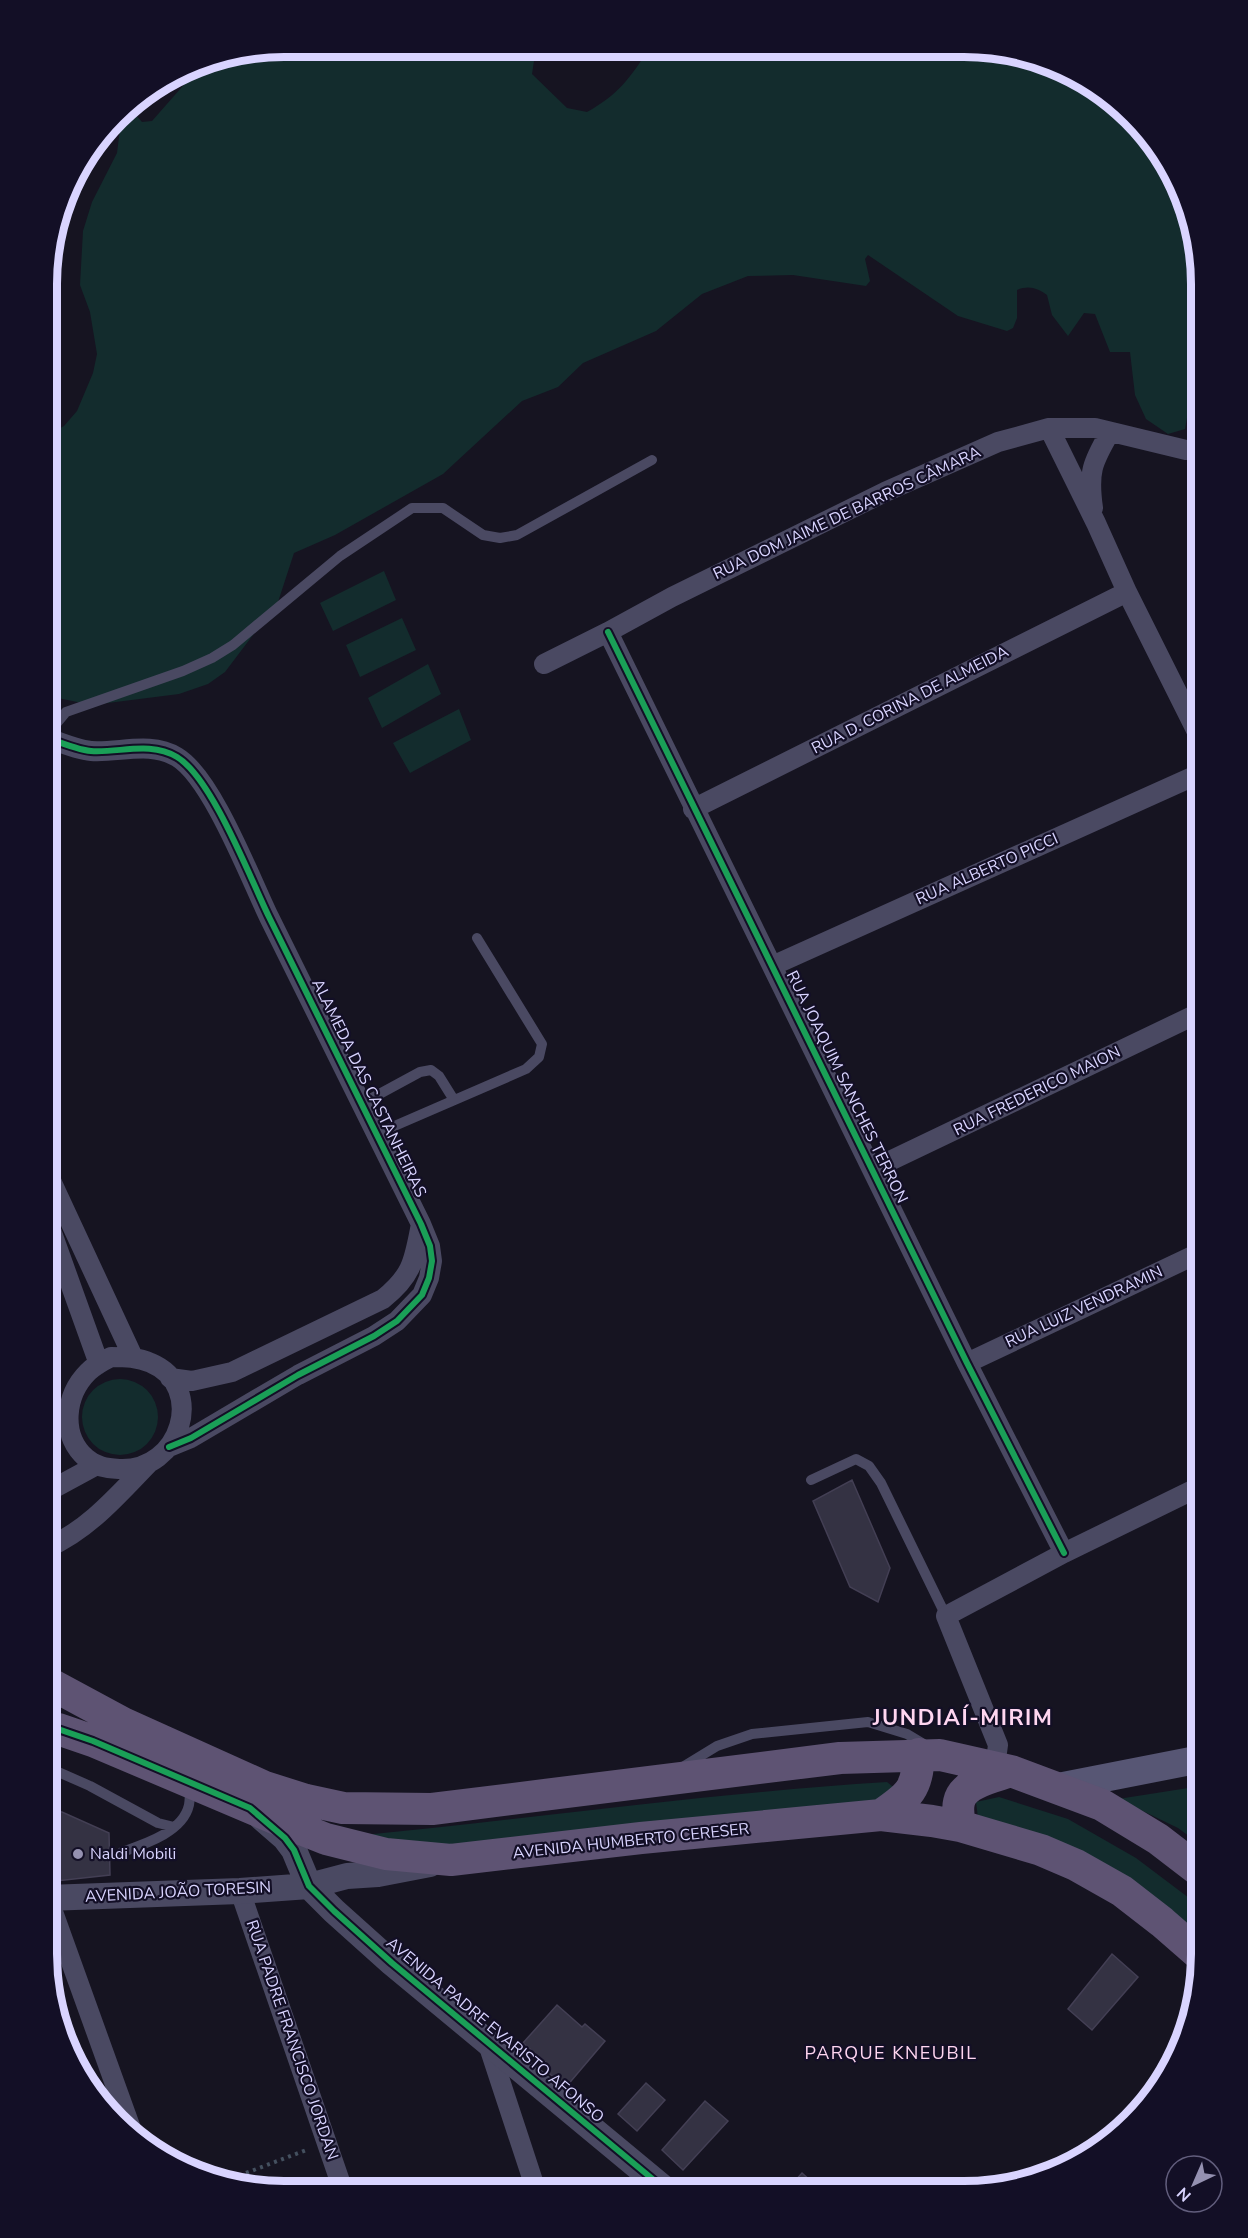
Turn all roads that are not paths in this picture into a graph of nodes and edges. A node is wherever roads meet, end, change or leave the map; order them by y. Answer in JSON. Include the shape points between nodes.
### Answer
{"nodes":[{"id":1,"x":1049,"y":428,"type":"junction"},
{"id":2,"x":1110,"y":432,"type":"junction"},
{"id":3,"x":1191,"y":450,"type":"edge"},
{"id":4,"x":652,"y":460,"type":"dead end"},
{"id":5,"x":1096,"y":523,"type":"junction"},
{"id":6,"x":1126,"y":592,"type":"junction"},
{"id":7,"x":608,"y":632,"type":"junction"},
{"id":8,"x":544,"y":664,"type":"dead end"},
{"id":9,"x":1191,"y":720,"type":"edge"},
{"id":10,"x":57,"y":723,"type":"edge"},
{"id":11,"x":57,"y":741,"type":"edge"},
{"id":12,"x":1191,"y":777,"type":"edge"},
{"id":13,"x":693,"y":809,"type":"junction"},
{"id":14,"x":477,"y":938,"type":"dead end"},
{"id":15,"x":772,"y":966,"type":"junction"},
{"id":16,"x":1191,"y":1017,"type":"edge"},
{"id":17,"x":454,"y":1100,"type":"junction"},
{"id":18,"x":361,"y":1104,"type":"junction"},
{"id":19,"x":376,"y":1134,"type":"junction"},
{"id":20,"x":873,"y":1169,"type":"junction"},
{"id":21,"x":57,"y":1194,"type":"edge"},
{"id":22,"x":421,"y":1224,"type":"junction"},
{"id":23,"x":57,"y":1247,"type":"edge"},
{"id":24,"x":1191,"y":1257,"type":"edge"},
{"id":25,"x":133,"y":1357,"type":"junction"},
{"id":26,"x":967,"y":1363,"type":"junction"},
{"id":27,"x":99,"y":1364,"type":"junction"},
{"id":28,"x":170,"y":1378,"type":"junction"},
{"id":29,"x":69,"y":1406,"type":"junction"},
{"id":30,"x":57,"y":1413,"type":"edge"},
{"id":31,"x":170,"y":1447,"type":"junction"},
{"id":32,"x":149,"y":1464,"type":"junction"},
{"id":33,"x":94,"y":1466,"type":"junction"},
{"id":34,"x":811,"y":1480,"type":"dead end"},
{"id":35,"x":57,"y":1486,"type":"edge"},
{"id":36,"x":1191,"y":1491,"type":"edge"},
{"id":37,"x":57,"y":1543,"type":"edge"},
{"id":38,"x":1064,"y":1553,"type":"junction"},
{"id":39,"x":946,"y":1616,"type":"junction"},
{"id":40,"x":57,"y":1687,"type":"edge"},
{"id":41,"x":57,"y":1730,"type":"edge"},
{"id":42,"x":929,"y":1754,"type":"junction"},
{"id":43,"x":1191,"y":1761,"type":"edge"},
{"id":44,"x":1003,"y":1769,"type":"junction"},
{"id":45,"x":57,"y":1771,"type":"edge"},
{"id":46,"x":191,"y":1782,"type":"junction"},
{"id":47,"x":1058,"y":1787,"type":"junction"},
{"id":48,"x":250,"y":1808,"type":"junction"},
{"id":49,"x":881,"y":1815,"type":"junction"},
{"id":50,"x":960,"y":1826,"type":"junction"},
{"id":51,"x":174,"y":1827,"type":"junction"},
{"id":52,"x":122,"y":1852,"type":"dead end"},
{"id":53,"x":450,"y":1860,"type":"junction"},
{"id":54,"x":1191,"y":1864,"type":"edge"},
{"id":55,"x":309,"y":1886,"type":"junction"},
{"id":56,"x":240,"y":1891,"type":"junction"},
{"id":57,"x":57,"y":1898,"type":"edge"},
{"id":58,"x":57,"y":1925,"type":"edge"},
{"id":59,"x":1191,"y":1947,"type":"edge"},
{"id":60,"x":487,"y":2041,"type":"junction"},
{"id":61,"x":127,"y":2119,"type":"edge"},
{"id":62,"x":340,"y":2181,"type":"edge"},
{"id":63,"x":533,"y":2181,"type":"edge"},
{"id":64,"x":655,"y":2181,"type":"edge"}],
"edges":[{"from":1,"to":2,"type":"street","name":"RUA DOM JAIME DE BARROS CÂMARA","via":[[1095,428]]},
{"from":1,"to":5,"type":"street"},
{"from":1,"to":7,"type":"street","name":"RUA DOM JAIME DE BARROS CÂMARA","via":[[998,442],[885,492]]},
{"from":2,"to":3,"type":"street","name":"RUA DOM JAIME DE BARROS CÂMARA"},
{"from":2,"to":5,"type":"street","via":[[1091,472]]},
{"from":4,"to":10,"type":"lane","via":[[517,535],[483,535],[442,508],[412,508],[340,556],[212,658],[66,712]]},
{"from":5,"to":6,"type":"street"},
{"from":6,"to":9,"type":"street"},
{"from":6,"to":13,"type":"street","name":"RUA D. CORINA DE ALMEIDA"},
{"from":7,"to":8,"type":"street","name":"RUA DOM JAIME DE BARROS CÂMARA"},
{"from":7,"to":13,"type":"street","name":"RUA JOAQUIM SANCHES TERRON"},
{"from":11,"to":18,"type":"street","name":"ALAMEDA DAS CASTANHEIRAS","via":[[90,751],[145,748],[164,752],[177,757],[197,775],[220,813]]},
{"from":12,"to":15,"type":"street","name":"RUA ALBERTO PICCI"},
{"from":13,"to":15,"type":"street","name":"RUA JOAQUIM SANCHES TERRON"},
{"from":14,"to":17,"type":"lane","via":[[542,1044],[539,1057],[526,1069]]},
{"from":15,"to":20,"type":"street","name":"RUA JOAQUIM SANCHES TERRON"},
{"from":16,"to":20,"type":"street","name":"RUA FREDERICO MAION"},
{"from":17,"to":18,"type":"lane","via":[[431,1070],[420,1072]]},
{"from":17,"to":19,"type":"lane"},
{"from":18,"to":19,"type":"street","name":"ALAMEDA DAS CASTANHEIRAS"},
{"from":19,"to":22,"type":"street","name":"ALAMEDA DAS CASTANHEIRAS"},
{"from":20,"to":26,"type":"street","name":"RUA JOAQUIM SANCHES TERRON"},
{"from":21,"to":25,"type":"street"},
{"from":22,"to":28,"type":"street","via":[[413,1265],[396,1289],[383,1299],[232,1372],[192,1381]]},
{"from":22,"to":31,"type":"street","name":"ALAMEDA DAS CASTANHEIRAS","via":[[430,1246],[429,1278],[422,1295],[397,1322]]},
{"from":23,"to":27,"type":"street"},
{"from":24,"to":26,"type":"street","name":"RUA LUIZ VENDRAMIN"},
{"from":25,"to":27,"type":"street","via":[[111,1357]]},
{"from":25,"to":28,"type":"street","via":[[153,1364]]},
{"from":26,"to":38,"type":"street","name":"RUA JOAQUIM SANCHES TERRON"},
{"from":27,"to":29,"type":"street","via":[[80,1381]]},
{"from":28,"to":31,"type":"street","via":[[179,1394],[182,1413]]},
{"from":29,"to":30,"type":"street"},
{"from":29,"to":33,"type":"street","via":[[68,1427],[72,1437],[80,1453]]},
{"from":31,"to":32,"type":"street"},
{"from":32,"to":33,"type":"street","via":[[130,1469]]},
{"from":32,"to":37,"type":"street","via":[[98,1515]]},
{"from":33,"to":35,"type":"street"},
{"from":34,"to":39,"type":"lane","via":[[856,1460],[869,1466]]},
{"from":36,"to":38,"type":"street"},
{"from":38,"to":39,"type":"street"},
{"from":39,"to":44,"type":"street","via":[[998,1745]]},
{"from":40,"to":42,"type":"main road","via":[[123,1723],[265,1787],[343,1808],[432,1809],[840,1758]]},
{"from":41,"to":46,"type":"main road","name":"AVENIDA HUMBERTO CERESER"},
{"from":42,"to":44,"type":"main road"},
{"from":42,"to":49,"type":"main road","via":[[914,1787]]},
{"from":43,"to":47,"type":"main road"},
{"from":44,"to":47,"type":"main road"},
{"from":44,"to":50,"type":"main road","via":[[972,1786],[960,1798]]},
{"from":45,"to":51,"type":"lane","via":[[158,1823]]},
{"from":46,"to":48,"type":"main road","name":"AVENIDA HUMBERTO CERESER"},
{"from":46,"to":51,"type":"lane","via":[[189,1806]]},
{"from":47,"to":54,"type":"main road","via":[[1102,1805]]},
{"from":48,"to":53,"type":"main road","name":"AVENIDA HUMBERTO CERESER","via":[[326,1839],[386,1854]]},
{"from":48,"to":55,"type":"street","via":[[285,1838]]},
{"from":49,"to":50,"type":"main road","name":"AVENIDA HUMBERTO CERESER"},
{"from":49,"to":53,"type":"main road","name":"AVENIDA HUMBERTO CERESER"},
{"from":50,"to":59,"type":"main road","name":"AVENIDA HUMBERTO CERESER","via":[[1076,1864],[1122,1891]]},
{"from":51,"to":52,"type":"lane"},
{"from":53,"to":55,"type":"street","name":"AVENIDA JOÃO TORESIN"},
{"from":55,"to":56,"type":"street","name":"AVENIDA JOÃO TORESIN"},
{"from":55,"to":60,"type":"street","name":"AVENIDA PADRE EVARISTO AFONSO","via":[[392,1963]]},
{"from":56,"to":57,"type":"street","name":"AVENIDA JOÃO TORESIN"},
{"from":56,"to":62,"type":"street","name":"RUA PADRE FRANCISCO JORDAN"},
{"from":58,"to":61,"type":"street"},
{"from":60,"to":63,"type":"street"},
{"from":60,"to":64,"type":"street","name":"AVENIDA PADRE EVARISTO AFONSO"}]}
